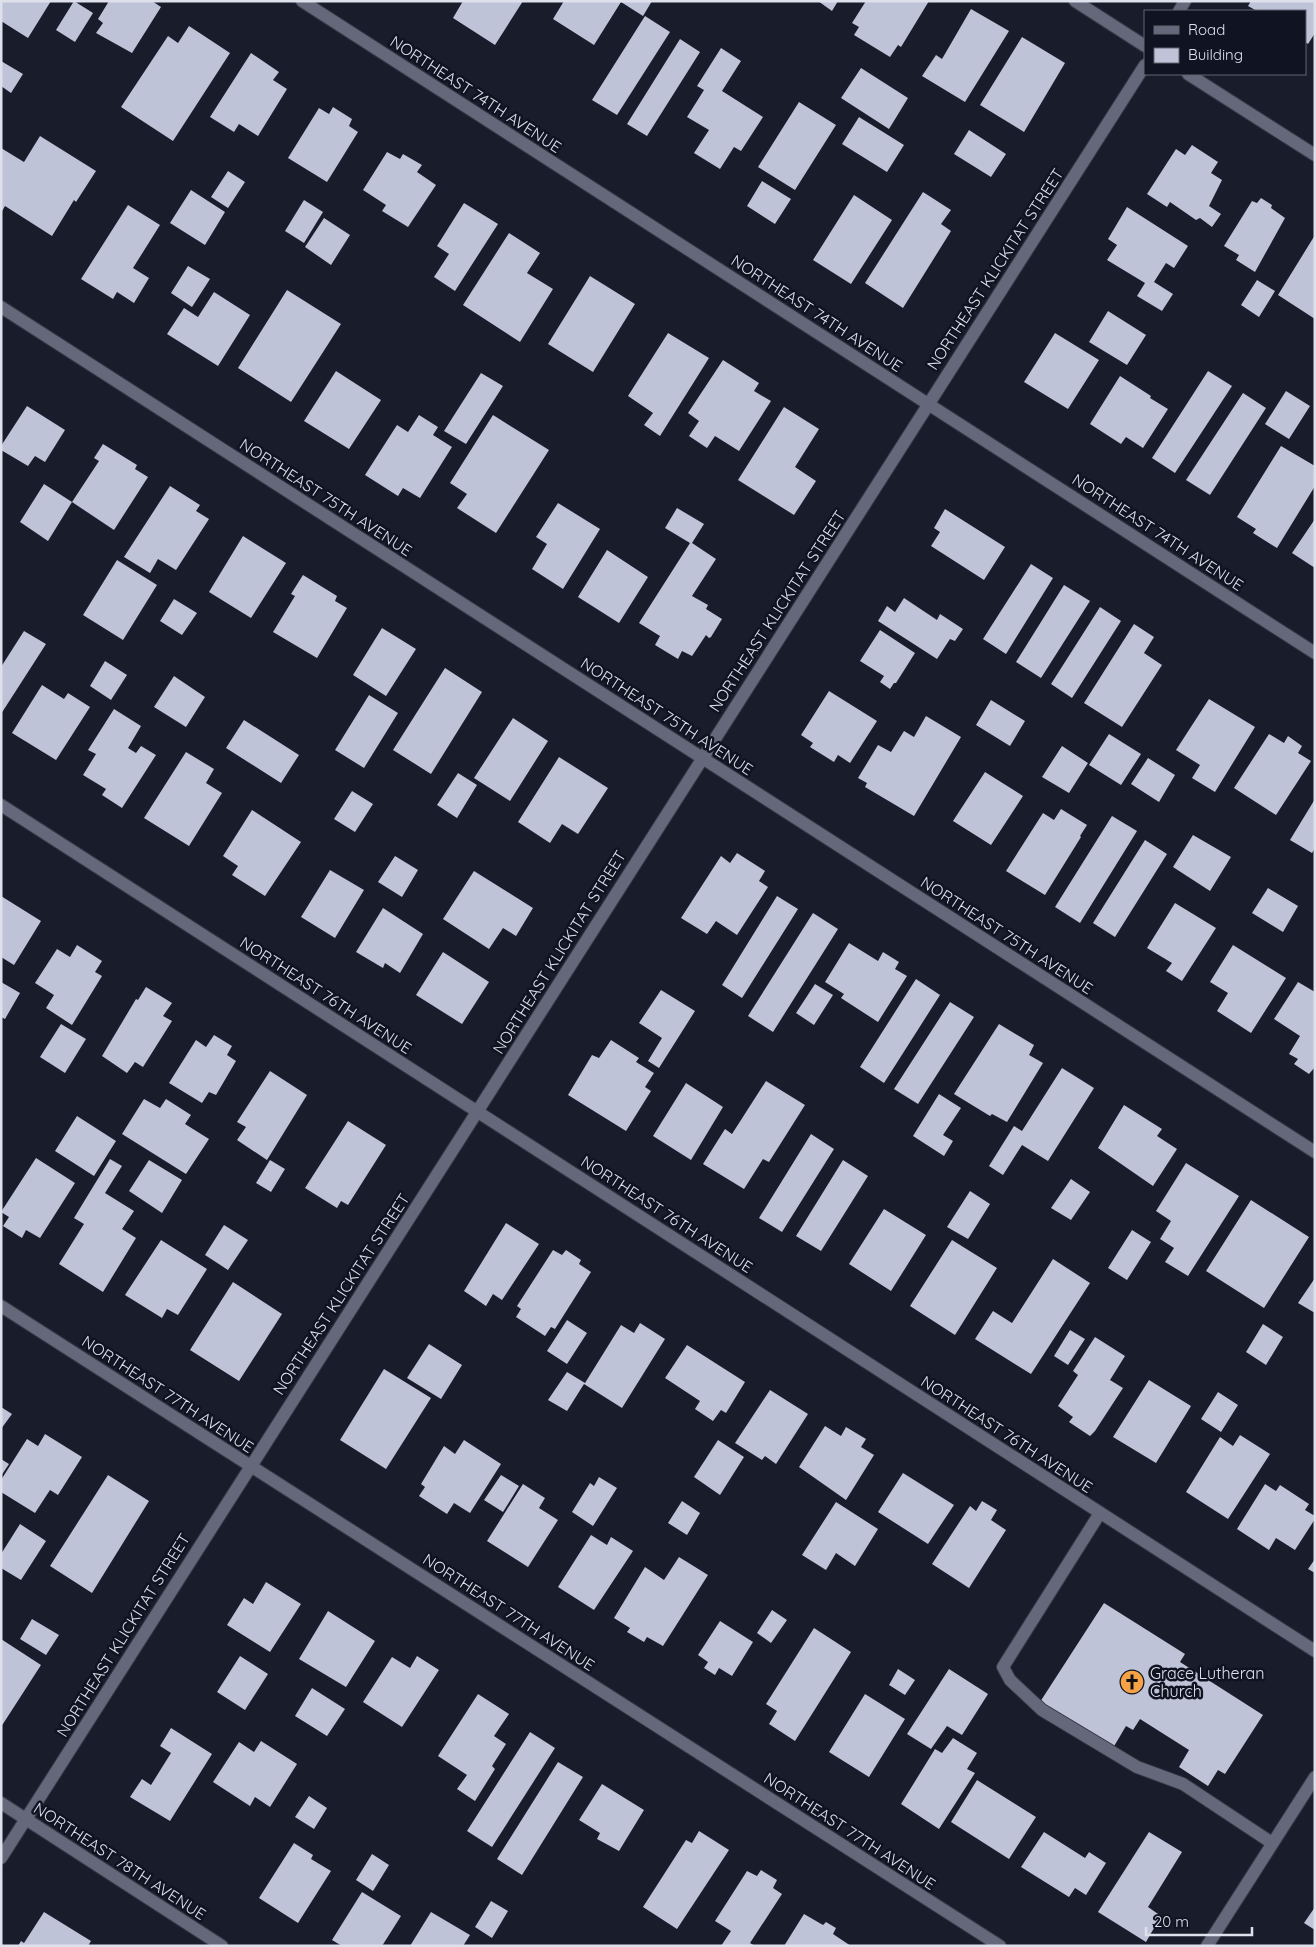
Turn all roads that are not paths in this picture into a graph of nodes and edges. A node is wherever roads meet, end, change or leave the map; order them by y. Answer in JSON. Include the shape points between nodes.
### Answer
{"nodes":[{"id":1,"x":302,"y":1,"type":"edge"},
{"id":2,"x":1075,"y":1,"type":"edge"},
{"id":3,"x":1144,"y":45,"type":"edge"},
{"id":4,"x":1144,"y":67,"type":"edge"},
{"id":5,"x":1190,"y":75,"type":"edge"},
{"id":6,"x":1315,"y":155,"type":"edge"},
{"id":7,"x":1,"y":307,"type":"edge"},
{"id":8,"x":928,"y":404,"type":"junction"},
{"id":9,"x":1315,"y":653,"type":"edge"},
{"id":10,"x":702,"y":758,"type":"junction"},
{"id":11,"x":1,"y":805,"type":"edge"},
{"id":12,"x":477,"y":1111,"type":"junction"},
{"id":13,"x":1315,"y":1152,"type":"edge"},
{"id":14,"x":1,"y":1306,"type":"edge"},
{"id":15,"x":250,"y":1466,"type":"junction"},
{"id":16,"x":1100,"y":1513,"type":"junction"},
{"id":17,"x":1315,"y":1651,"type":"edge"},
{"id":18,"x":1315,"y":1777,"type":"edge"},
{"id":19,"x":1,"y":1803,"type":"edge"},
{"id":20,"x":26,"y":1819,"type":"junction"},
{"id":21,"x":1272,"y":1843,"type":"junction"},
{"id":22,"x":1,"y":1858,"type":"edge"},
{"id":23,"x":222,"y":1946,"type":"edge"},
{"id":24,"x":1000,"y":1946,"type":"edge"},
{"id":25,"x":1207,"y":1946,"type":"edge"}],
"edges":[{"from":1,"to":8,"type":"street","name":"NORTHEAST 74TH AVENUE"},
{"from":2,"to":3,"type":"street"},
{"from":4,"to":8,"type":"street","name":"NORTHEAST KLICKITAT STREET"},
{"from":5,"to":6,"type":"street"},
{"from":7,"to":10,"type":"street","name":"NORTHEAST 75TH AVENUE"},
{"from":8,"to":9,"type":"street","name":"NORTHEAST 74TH AVENUE"},
{"from":8,"to":10,"type":"street","name":"NORTHEAST KLICKITAT STREET"},
{"from":10,"to":12,"type":"street","name":"NORTHEAST KLICKITAT STREET"},
{"from":10,"to":13,"type":"street","name":"NORTHEAST 75TH AVENUE"},
{"from":11,"to":12,"type":"street","name":"NORTHEAST 76TH AVENUE"},
{"from":12,"to":15,"type":"street","name":"NORTHEAST KLICKITAT STREET"},
{"from":12,"to":16,"type":"street","name":"NORTHEAST 76TH AVENUE"},
{"from":14,"to":15,"type":"street","name":"NORTHEAST 77TH AVENUE"},
{"from":15,"to":20,"type":"street","name":"NORTHEAST KLICKITAT STREET"},
{"from":15,"to":24,"type":"street","name":"NORTHEAST 77TH AVENUE"},
{"from":16,"to":17,"type":"street","name":"NORTHEAST 76TH AVENUE"},
{"from":16,"to":21,"type":"street","via":[[1003,1667],[1010,1680],[1042,1710],[1136,1766],[1183,1784]]},
{"from":18,"to":21,"type":"street"},
{"from":19,"to":20,"type":"street","name":"NORTHEAST 78TH AVENUE"},
{"from":20,"to":22,"type":"street","name":"NORTHEAST KLICKITAT STREET"},
{"from":20,"to":23,"type":"street","name":"NORTHEAST 78TH AVENUE"},
{"from":21,"to":25,"type":"street"}]}
